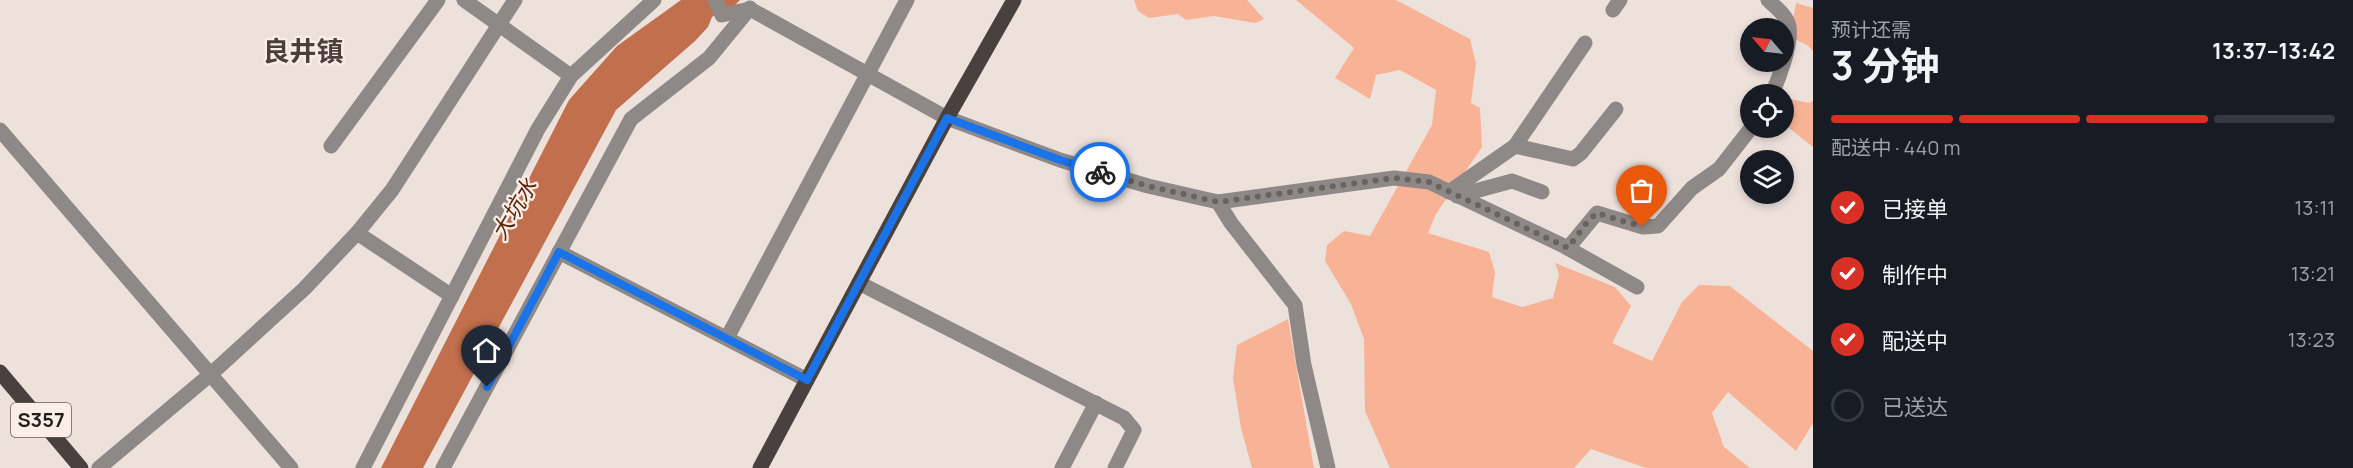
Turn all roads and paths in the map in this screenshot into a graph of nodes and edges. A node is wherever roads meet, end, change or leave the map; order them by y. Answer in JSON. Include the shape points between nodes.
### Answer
{"nodes":[{"id":1,"x":438,"y":0,"type":"edge"},
{"id":2,"x":464,"y":0,"type":"edge"},
{"id":3,"x":515,"y":0,"type":"edge"},
{"id":4,"x":654,"y":0,"type":"edge"},
{"id":5,"x":715,"y":0,"type":"edge"},
{"id":6,"x":908,"y":0,"type":"edge"},
{"id":7,"x":1014,"y":0,"type":"edge"},
{"id":8,"x":1768,"y":0,"type":"edge"},
{"id":9,"x":752,"y":5,"type":"edge"},
{"id":10,"x":498,"y":24,"type":"junction"},
{"id":11,"x":1585,"y":44,"type":"dead end"},
{"id":12,"x":868,"y":75,"type":"junction"},
{"id":13,"x":571,"y":76,"type":"junction"},
{"id":14,"x":1776,"y":84,"type":"edge"},
{"id":15,"x":1616,"y":109,"type":"dead end"},
{"id":16,"x":947,"y":118,"type":"junction"},
{"id":17,"x":0,"y":130,"type":"edge"},
{"id":18,"x":1743,"y":138,"type":"edge"},
{"id":19,"x":331,"y":146,"type":"dead end"},
{"id":20,"x":1515,"y":146,"type":"junction"},
{"id":21,"x":1542,"y":192,"type":"dead end"},
{"id":22,"x":1453,"y":194,"type":"junction"},
{"id":23,"x":1218,"y":202,"type":"junction"},
{"id":24,"x":357,"y":233,"type":"junction"},
{"id":25,"x":1568,"y":248,"type":"junction"},
{"id":26,"x":559,"y":252,"type":"junction"},
{"id":27,"x":859,"y":283,"type":"junction"},
{"id":28,"x":1637,"y":287,"type":"dead end"},
{"id":29,"x":452,"y":296,"type":"junction"},
{"id":30,"x":727,"y":338,"type":"junction"},
{"id":31,"x":0,"y":372,"type":"edge"},
{"id":32,"x":211,"y":374,"type":"junction"},
{"id":33,"x":807,"y":380,"type":"junction"},
{"id":34,"x":1096,"y":403,"type":"junction"},
{"id":35,"x":447,"y":467,"type":"edge"},
{"id":36,"x":81,"y":468,"type":"edge"},
{"id":37,"x":99,"y":468,"type":"edge"},
{"id":38,"x":291,"y":468,"type":"edge"},
{"id":39,"x":363,"y":468,"type":"edge"},
{"id":40,"x":760,"y":468,"type":"edge"},
{"id":41,"x":1062,"y":468,"type":"edge"},
{"id":42,"x":1114,"y":468,"type":"edge"},
{"id":43,"x":1328,"y":468,"type":"edge"}],
"edges":[{"from":1,"to":19,"type":"street"},
{"from":2,"to":10,"type":"street"},
{"from":3,"to":10,"type":"street"},
{"from":4,"to":13,"type":"street"},
{"from":5,"to":9,"type":"street","via":[[722,15]]},
{"from":6,"to":12,"type":"street"},
{"from":7,"to":16,"type":"main road"},
{"from":8,"to":14,"type":"street","via":[[1789,25],[1785,63]]},
{"from":9,"to":12,"type":"street"},
{"from":9,"to":26,"type":"street","via":[[709,58],[631,118]]},
{"from":10,"to":13,"type":"street"},
{"from":10,"to":24,"type":"street","via":[[392,190]]},
{"from":11,"to":20,"type":"street"},
{"from":12,"to":16,"type":"street"},
{"from":12,"to":30,"type":"street"},
{"from":13,"to":29,"type":"street","via":[[538,129]]},
{"from":15,"to":20,"type":"street","via":[[1573,159]]},
{"from":16,"to":23,"type":"street","via":[[1060,160]]},
{"from":16,"to":27,"type":"main road"},
{"from":17,"to":32,"type":"street"},
{"from":18,"to":25,"type":"street","via":[[1719,169],[1692,188],[1658,226],[1642,227],[1597,213]]},
{"from":20,"to":22,"type":"street"},
{"from":21,"to":22,"type":"street","via":[[1512,181]]},
{"from":22,"to":23,"type":"street","via":[[1429,182],[1394,178]]},
{"from":22,"to":25,"type":"street"},
{"from":23,"to":43,"type":"street","via":[[1295,305],[1304,365]]},
{"from":24,"to":29,"type":"street"},
{"from":24,"to":32,"type":"street","via":[[304,289]]},
{"from":25,"to":28,"type":"street"},
{"from":26,"to":30,"type":"street"},
{"from":26,"to":35,"type":"street"},
{"from":27,"to":33,"type":"main road"},
{"from":27,"to":34,"type":"street"},
{"from":29,"to":39,"type":"street"},
{"from":30,"to":33,"type":"street"},
{"from":31,"to":36,"type":"main road","number":"S357"},
{"from":32,"to":37,"type":"street"},
{"from":32,"to":38,"type":"street"},
{"from":33,"to":40,"type":"main road"},
{"from":34,"to":41,"type":"street"},
{"from":34,"to":42,"type":"street","via":[[1124,418],[1134,430]]}]}
